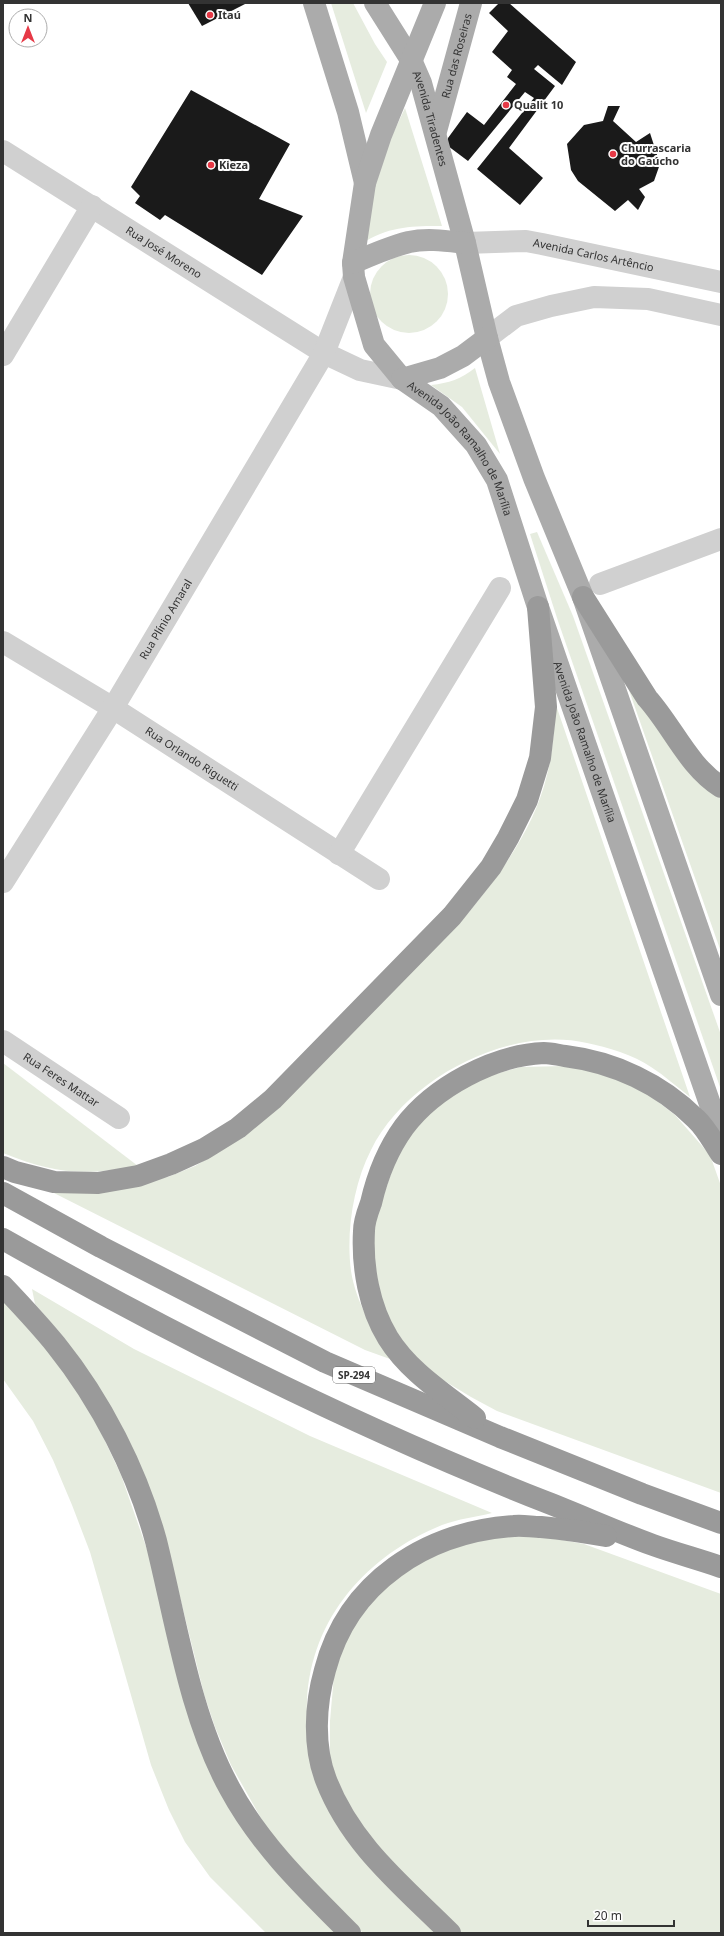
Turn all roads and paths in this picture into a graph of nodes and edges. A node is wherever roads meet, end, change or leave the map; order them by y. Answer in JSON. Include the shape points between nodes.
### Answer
{"nodes":[{"id":1,"x":314,"y":3,"type":"edge"},
{"id":2,"x":375,"y":3,"type":"edge"},
{"id":3,"x":435,"y":3,"type":"edge"},
{"id":4,"x":471,"y":3,"type":"edge"},
{"id":5,"x":411,"y":60,"type":"junction"},
{"id":6,"x":435,"y":132,"type":"junction"},
{"id":7,"x":3,"y":152,"type":"edge"},
{"id":8,"x":365,"y":183,"type":"junction"},
{"id":9,"x":92,"y":206,"type":"junction"},
{"id":10,"x":465,"y":243,"type":"junction"},
{"id":11,"x":354,"y":270,"type":"junction"},
{"id":12,"x":721,"y":282,"type":"edge"},
{"id":13,"x":721,"y":315,"type":"edge"},
{"id":14,"x":487,"y":338,"type":"junction"},
{"id":15,"x":324,"y":353,"type":"junction"},
{"id":16,"x":3,"y":355,"type":"edge"},
{"id":17,"x":402,"y":379,"type":"junction"},
{"id":18,"x":721,"y":539,"type":"edge"},
{"id":19,"x":600,"y":584,"type":"dead end"},
{"id":20,"x":500,"y":588,"type":"dead end"},
{"id":21,"x":583,"y":597,"type":"junction"},
{"id":22,"x":538,"y":607,"type":"junction"},
{"id":23,"x":3,"y":642,"type":"edge"},
{"id":24,"x":113,"y":708,"type":"junction"},
{"id":25,"x":721,"y":787,"type":"edge"},
{"id":26,"x":339,"y":854,"type":"junction"},
{"id":27,"x":379,"y":879,"type":"dead end"},
{"id":28,"x":3,"y":882,"type":"edge"},
{"id":29,"x":721,"y":995,"type":"edge"},
{"id":30,"x":3,"y":1041,"type":"edge"},
{"id":31,"x":119,"y":1118,"type":"dead end"},
{"id":32,"x":721,"y":1136,"type":"edge"},
{"id":33,"x":721,"y":1154,"type":"edge"},
{"id":34,"x":3,"y":1167,"type":"edge"},
{"id":35,"x":3,"y":1193,"type":"edge"},
{"id":36,"x":3,"y":1239,"type":"edge"},
{"id":37,"x":3,"y":1286,"type":"edge"},
{"id":38,"x":500,"y":1437,"type":"junction"},
{"id":39,"x":721,"y":1523,"type":"edge"},
{"id":40,"x":652,"y":1545,"type":"junction"},
{"id":41,"x":721,"y":1567,"type":"edge"},
{"id":42,"x":350,"y":1933,"type":"edge"},
{"id":43,"x":450,"y":1933,"type":"edge"}],
"edges":[{"from":1,"to":8,"type":"main road","via":[[348,112]]},
{"from":2,"to":5,"type":"main road","name":"Avenida Tiradentes"},
{"from":3,"to":5,"type":"main road"},
{"from":4,"to":6,"type":"main road","name":"Rua das Roseiras"},
{"from":5,"to":6,"type":"main road","name":"Avenida Tiradentes","via":[[421,83]]},
{"from":5,"to":8,"type":"main road"},
{"from":6,"to":10,"type":"main road","name":"Avenida Tiradentes"},
{"from":7,"to":9,"type":"street","name":"Rua José Moreno"},
{"from":8,"to":11,"type":"main road"},
{"from":9,"to":15,"type":"street","name":"Rua José Moreno"},
{"from":9,"to":16,"type":"street"},
{"from":10,"to":11,"type":"main road","via":[[440,240],[410,242],[378,252]]},
{"from":10,"to":12,"type":"street","name":"Avenida Carlos Artêncio","via":[[526,241]]},
{"from":10,"to":14,"type":"main road"},
{"from":11,"to":15,"type":"street","name":"Rua Plínio Amaral"},
{"from":11,"to":17,"type":"main road","via":[[374,345]]},
{"from":13,"to":14,"type":"street","via":[[648,299],[594,297],[516,316]]},
{"from":14,"to":17,"type":"main road","via":[[463,356],[440,368]]},
{"from":14,"to":21,"type":"main road","via":[[499,382],[534,478]]},
{"from":15,"to":17,"type":"street","name":"Rua José Moreno","via":[[360,370]]},
{"from":15,"to":24,"type":"street","name":"Rua Plínio Amaral"},
{"from":17,"to":22,"type":"main road","name":"Avenida João Ramalho de Marília","via":[[440,406],[476,445],[497,480]]},
{"from":18,"to":19,"type":"street"},
{"from":20,"to":26,"type":"street"},
{"from":21,"to":25,"type":"highway","via":[[687,754]]},
{"from":21,"to":29,"type":"main road"},
{"from":22,"to":32,"type":"main road","name":"Avenida João Ramalho de Marília"},
{"from":22,"to":34,"type":"highway","via":[[546,707],[540,758],[527,800],[508,838],[491,867],[452,916],[273,1099],[238,1128],[204,1149],[138,1176],[98,1182],[54,1182]]},
{"from":23,"to":24,"type":"street","name":"Rua Orlando Riguetti"},
{"from":24,"to":26,"type":"street","name":"Rua Orlando Riguetti"},
{"from":24,"to":28,"type":"street","name":"Rua Plínio Amaral"},
{"from":26,"to":27,"type":"street","name":"Rua Orlando Riguetti"},
{"from":30,"to":31,"type":"street","name":"Rua Feres Mattar"},
{"from":33,"to":38,"type":"highway","via":[[698,1120],[674,1099],[629,1072],[586,1058],[544,1053],[500,1061],[463,1078],[429,1101],[404,1127],[386,1160],[374,1191],[364,1229],[365,1271],[374,1306],[388,1338],[414,1370]]},
{"from":35,"to":38,"type":"highway","number":"SP-294","via":[[101,1247],[325,1362]]},
{"from":36,"to":40,"type":"highway","via":[[202,1347],[294,1393],[484,1477]]},
{"from":37,"to":42,"type":"highway","via":[[56,1346],[95,1400],[137,1485],[155,1539],[191,1688],[212,1751],[230,1789],[278,1859]]},
{"from":38,"to":39,"type":"highway","number":"SP-294"},
{"from":40,"to":41,"type":"highway"},
{"from":40,"to":43,"type":"highway","via":[[579,1531],[516,1526],[488,1528],[457,1536],[427,1547],[396,1566],[371,1587],[338,1632],[320,1687],[317,1719],[318,1748],[326,1778],[336,1803],[369,1852]]}]}
